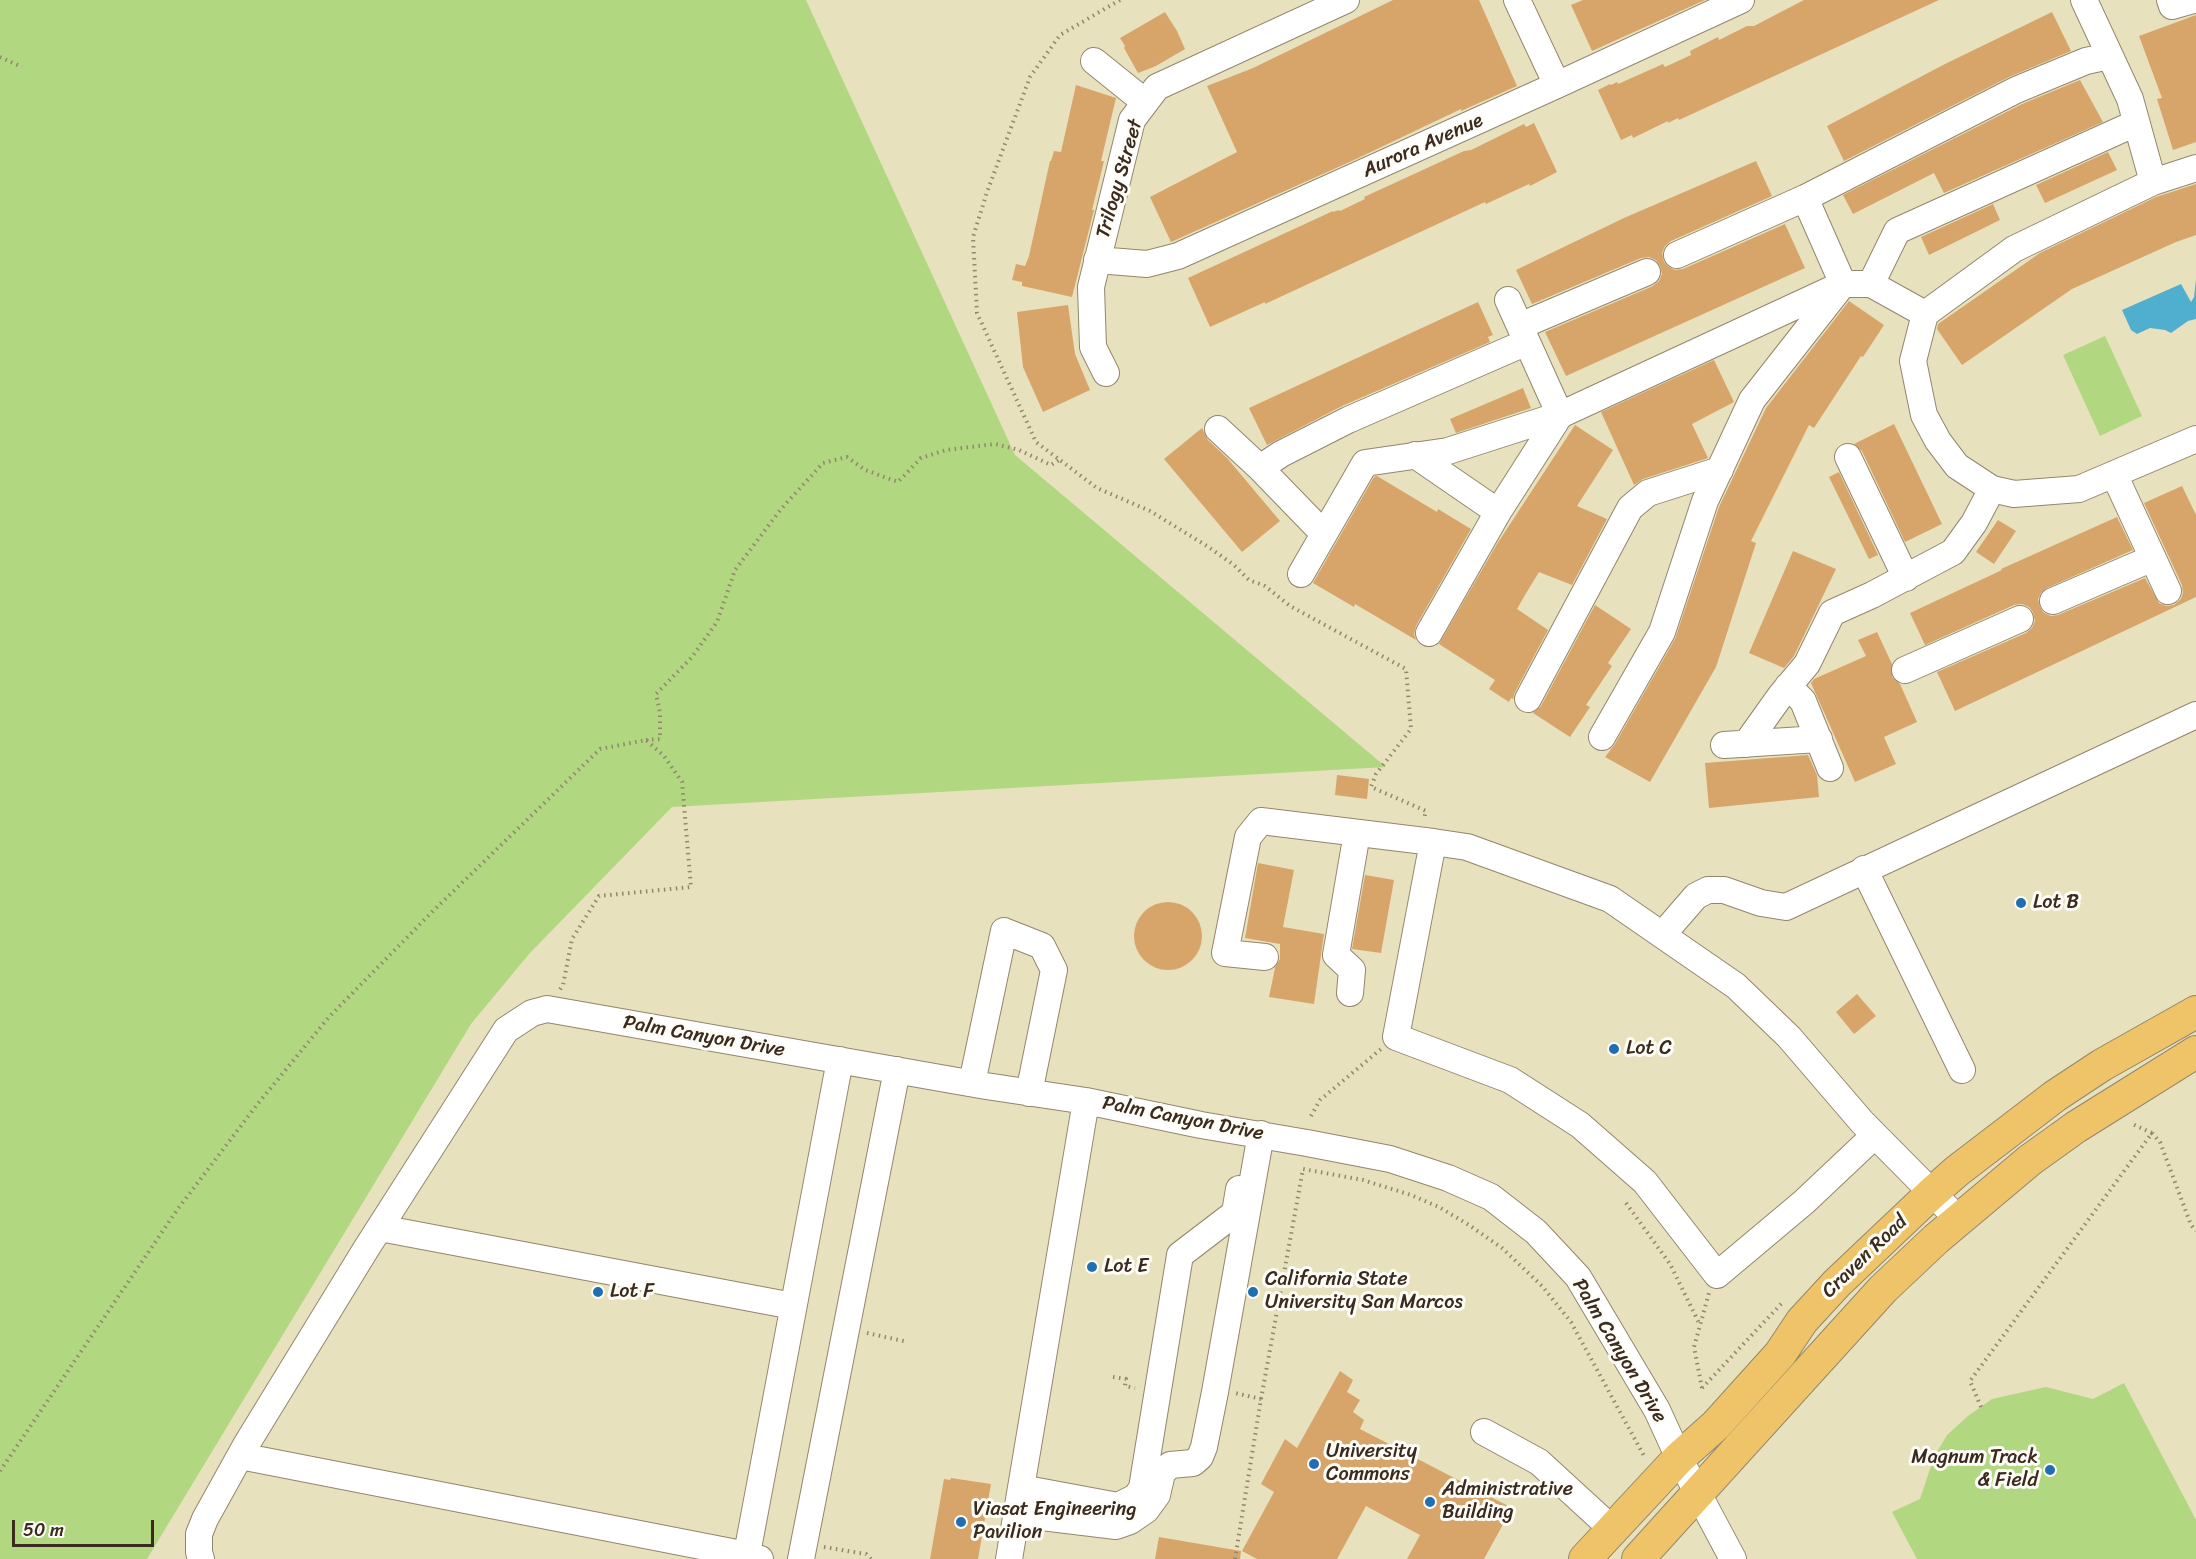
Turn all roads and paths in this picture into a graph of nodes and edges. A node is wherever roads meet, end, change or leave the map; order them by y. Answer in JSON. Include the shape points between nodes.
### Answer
{"nodes":[{"id":1,"x":1120,"y":0,"type":"edge"},
{"id":2,"x":1346,"y":0,"type":"edge"},
{"id":3,"x":1516,"y":0,"type":"edge"},
{"id":4,"x":1741,"y":0,"type":"edge"},
{"id":5,"x":2170,"y":0,"type":"edge"},
{"id":6,"x":2193,"y":0,"type":"edge"},
{"id":7,"x":2085,"y":3,"type":"edge"},
{"id":8,"x":2109,"y":56,"type":"junction"},
{"id":9,"x":0,"y":57,"type":"edge"},
{"id":10,"x":1094,"y":61,"type":"dead end"},
{"id":11,"x":22,"y":67,"type":"dead end"},
{"id":12,"x":1557,"y":86,"type":"junction"},
{"id":13,"x":1145,"y":102,"type":"junction"},
{"id":14,"x":2136,"y":123,"type":"junction"},
{"id":15,"x":2196,"y":168,"type":"edge"},
{"id":16,"x":2153,"y":182,"type":"junction"},
{"id":17,"x":1805,"y":198,"type":"junction"},
{"id":18,"x":1677,"y":255,"type":"dead end"},
{"id":19,"x":1097,"y":261,"type":"junction"},
{"id":20,"x":1647,"y":272,"type":"dead end"},
{"id":21,"x":1843,"y":284,"type":"junction"},
{"id":22,"x":1871,"y":284,"type":"junction"},
{"id":23,"x":1508,"y":300,"type":"dead end"},
{"id":24,"x":1925,"y":314,"type":"junction"},
{"id":25,"x":1523,"y":334,"type":"junction"},
{"id":26,"x":1106,"y":373,"type":"dead end"},
{"id":27,"x":1560,"y":415,"type":"junction"},
{"id":28,"x":1218,"y":429,"type":"dead end"},
{"id":29,"x":2196,"y":438,"type":"edge"},
{"id":30,"x":1415,"y":456,"type":"junction"},
{"id":31,"x":1848,"y":457,"type":"dead end"},
{"id":32,"x":1059,"y":460,"type":"junction"},
{"id":33,"x":1260,"y":468,"type":"junction"},
{"id":34,"x":1720,"y":470,"type":"junction"},
{"id":35,"x":2114,"y":474,"type":"junction"},
{"id":36,"x":1992,"y":489,"type":"junction"},
{"id":37,"x":1498,"y":512,"type":"junction"},
{"id":38,"x":1324,"y":534,"type":"junction"},
{"id":39,"x":2153,"y":558,"type":"junction"},
{"id":40,"x":1301,"y":574,"type":"dead end"},
{"id":41,"x":1906,"y":578,"type":"junction"},
{"id":42,"x":2168,"y":591,"type":"dead end"},
{"id":43,"x":2053,"y":601,"type":"dead end"},
{"id":44,"x":2020,"y":619,"type":"dead end"},
{"id":45,"x":1429,"y":633,"type":"dead end"},
{"id":46,"x":1905,"y":670,"type":"dead end"},
{"id":47,"x":1788,"y":686,"type":"junction"},
{"id":48,"x":1528,"y":699,"type":"dead end"},
{"id":49,"x":2196,"y":715,"type":"edge"},
{"id":50,"x":1602,"y":737,"type":"dead end"},
{"id":51,"x":1819,"y":739,"type":"junction"},
{"id":52,"x":646,"y":740,"type":"junction"},
{"id":53,"x":1830,"y":768,"type":"dead end"},
{"id":54,"x":1357,"y":833,"type":"junction"},
{"id":55,"x":1426,"y":841,"type":"junction"},
{"id":56,"x":1864,"y":869,"type":"junction"},
{"id":57,"x":1663,"y":934,"type":"junction"},
{"id":58,"x":1265,"y":957,"type":"dead end"},
{"id":59,"x":1350,"y":993,"type":"dead end"},
{"id":60,"x":547,"y":1009,"type":"junction"},
{"id":61,"x":2196,"y":1012,"type":"edge"},
{"id":62,"x":1396,"y":1037,"type":"junction"},
{"id":63,"x":2196,"y":1052,"type":"edge"},
{"id":64,"x":840,"y":1060,"type":"junction"},
{"id":65,"x":897,"y":1070,"type":"junction"},
{"id":66,"x":1962,"y":1070,"type":"dead end"},
{"id":67,"x":972,"y":1083,"type":"junction"},
{"id":68,"x":1029,"y":1092,"type":"junction"},
{"id":69,"x":1086,"y":1101,"type":"junction"},
{"id":70,"x":1311,"y":1116,"type":"dead end"},
{"id":71,"x":2128,"y":1121,"type":"dead end"},
{"id":72,"x":1255,"y":1133,"type":"junction"},
{"id":73,"x":2152,"y":1133,"type":"junction"},
{"id":74,"x":1875,"y":1135,"type":"junction"},
{"id":75,"x":1932,"y":1193,"type":"junction"},
{"id":76,"x":1626,"y":1203,"type":"dead end"},
{"id":77,"x":1958,"y":1219,"type":"junction"},
{"id":78,"x":380,"y":1228,"type":"junction"},
{"id":79,"x":2196,"y":1231,"type":"edge"},
{"id":80,"x":1709,"y":1292,"type":"dead end"},
{"id":81,"x":794,"y":1306,"type":"junction"},
{"id":82,"x":1700,"y":1325,"type":"junction"},
{"id":83,"x":865,"y":1333,"type":"dead end"},
{"id":84,"x":908,"y":1341,"type":"dead end"},
{"id":85,"x":1113,"y":1377,"type":"dead end"},
{"id":86,"x":1135,"y":1388,"type":"dead end"},
{"id":87,"x":1702,"y":1388,"type":"dead end"},
{"id":88,"x":1230,"y":1392,"type":"dead end"},
{"id":89,"x":1260,"y":1399,"type":"junction"},
{"id":90,"x":1981,"y":1407,"type":"dead end"},
{"id":91,"x":1484,"y":1432,"type":"dead end"},
{"id":92,"x":240,"y":1456,"type":"junction"},
{"id":93,"x":1644,"y":1456,"type":"dead end"},
{"id":94,"x":1679,"y":1458,"type":"junction"},
{"id":95,"x":0,"y":1471,"type":"edge"},
{"id":96,"x":1021,"y":1488,"type":"junction"},
{"id":97,"x":1699,"y":1494,"type":"junction"},
{"id":98,"x":1017,"y":1514,"type":"junction"},
{"id":99,"x":1612,"y":1529,"type":"junction"},
{"id":100,"x":812,"y":1553,"type":"edge"},
{"id":101,"x":751,"y":1558,"type":"edge"},
{"id":102,"x":201,"y":1559,"type":"edge"},
{"id":103,"x":871,"y":1559,"type":"edge"},
{"id":104,"x":1009,"y":1559,"type":"edge"},
{"id":105,"x":1235,"y":1559,"type":"edge"},
{"id":106,"x":1585,"y":1559,"type":"edge"},
{"id":107,"x":1638,"y":1559,"type":"edge"},
{"id":108,"x":1733,"y":1559,"type":"edge"}],
"edges":[{"from":1,"to":32,"type":"path","via":[[1060,35],[1030,77],[973,237],[977,313],[1036,442]]},
{"from":2,"to":13,"type":"street","name":"Trilogy Street","via":[[1157,87]]},
{"from":3,"to":12,"type":"street"},
{"from":4,"to":12,"type":"street","name":"Aurora Avenue"},
{"from":5,"to":6,"type":"street","via":[[2172,6]]},
{"from":7,"to":8,"type":"street"},
{"from":8,"to":14,"type":"street","via":[[2130,99]]},
{"from":8,"to":17,"type":"street","via":[[2086,61],[2016,90]]},
{"from":9,"to":11,"type":"path"},
{"from":10,"to":13,"type":"street"},
{"from":12,"to":19,"type":"street","name":"Aurora Avenue","via":[[1178,256],[1147,264]]},
{"from":13,"to":19,"type":"street","name":"Trilogy Street","via":[[1132,120]]},
{"from":14,"to":16,"type":"street"},
{"from":14,"to":22,"type":"street","via":[[1897,231]]},
{"from":15,"to":16,"type":"street"},
{"from":16,"to":24,"type":"street","via":[[2014,249]]},
{"from":17,"to":18,"type":"street"},
{"from":17,"to":21,"type":"street"},
{"from":19,"to":26,"type":"street","name":"Trilogy Street","via":[[1091,287],[1093,347]]},
{"from":20,"to":25,"type":"street"},
{"from":21,"to":22,"type":"street"},
{"from":21,"to":27,"type":"street"},
{"from":21,"to":34,"type":"street","via":[[1752,400]]},
{"from":22,"to":24,"type":"street"},
{"from":23,"to":25,"type":"street"},
{"from":24,"to":36,"type":"street","via":[[1913,361],[1924,415],[1957,466]]},
{"from":25,"to":27,"type":"street"},
{"from":25,"to":33,"type":"street"},
{"from":27,"to":30,"type":"street","via":[[1448,451]]},
{"from":27,"to":37,"type":"street"},
{"from":28,"to":33,"type":"street"},
{"from":29,"to":35,"type":"street"},
{"from":30,"to":37,"type":"street"},
{"from":30,"to":38,"type":"street","via":[[1365,463]]},
{"from":31,"to":41,"type":"street"},
{"from":32,"to":52,"type":"path","via":[[1051,465],[995,444],[946,450],[921,458],[897,482],[865,470],[847,457],[823,463],[781,509],[735,570],[717,622],[692,657],[656,694],[660,739]]},
{"from":32,"to":55,"type":"path","via":[[1097,488],[1150,511],[1207,546],[1290,606],[1406,669],[1411,729],[1376,774],[1371,787],[1426,811]]},
{"from":33,"to":38,"type":"street"},
{"from":34,"to":48,"type":"street","via":[[1648,493],[1630,508]]},
{"from":34,"to":50,"type":"street","via":[[1705,501],[1662,632]]},
{"from":35,"to":36,"type":"street","via":[[2079,489],[2014,494]]},
{"from":35,"to":39,"type":"street"},
{"from":36,"to":41,"type":"street","via":[[1953,552]]},
{"from":37,"to":45,"type":"street"},
{"from":38,"to":40,"type":"street"},
{"from":39,"to":42,"type":"street"},
{"from":39,"to":43,"type":"street"},
{"from":41,"to":47,"type":"street","via":[[1832,613],[1807,664]]},
{"from":44,"to":46,"type":"street"},
{"from":47,"to":51,"type":"street","via":[[1803,701]]},
{"from":47,"to":51,"type":"street","via":[[1735,745]]},
{"from":49,"to":56,"type":"street"},
{"from":51,"to":53,"type":"street"},
{"from":52,"to":60,"type":"path","via":[[664,756],[681,782],[691,887],[599,896],[572,939],[563,985]]},
{"from":52,"to":95,"type":"path","via":[[600,749],[329,1017],[177,1210]]},
{"from":54,"to":55,"type":"street"},
{"from":54,"to":58,"type":"street","via":[[1261,821],[1248,837],[1226,953]]},
{"from":54,"to":59,"type":"street","via":[[1336,955],[1352,970]]},
{"from":55,"to":57,"type":"street","via":[[1467,847],[1611,899]]},
{"from":55,"to":62,"type":"street"},
{"from":56,"to":57,"type":"street","via":[[1786,907],[1724,890],[1708,890],[1696,896]]},
{"from":56,"to":66,"type":"street"},
{"from":57,"to":74,"type":"street","via":[[1736,986],[1789,1037]]},
{"from":60,"to":64,"type":"street","name":"Palm Canyon Drive"},
{"from":60,"to":78,"type":"street","via":[[532,1013],[506,1030]]},
{"from":61,"to":75,"type":"main road","name":"Craven Road","via":[[2055,1096]]},
{"from":62,"to":70,"type":"path","via":[[1320,1100]]},
{"from":62,"to":74,"type":"street","via":[[1510,1080],[1580,1125],[1645,1182],[1717,1275]]},
{"from":63,"to":77,"type":"main road","name":"Craven Road","via":[[2076,1127]]},
{"from":64,"to":65,"type":"street","name":"Palm Canyon Drive"},
{"from":64,"to":81,"type":"street"},
{"from":65,"to":67,"type":"street","name":"Palm Canyon Drive"},
{"from":65,"to":100,"type":"street"},
{"from":67,"to":68,"type":"street","name":"Palm Canyon Drive"},
{"from":67,"to":68,"type":"street","via":[[1004,931],[1042,946],[1054,970]]},
{"from":68,"to":69,"type":"street","name":"Palm Canyon Drive"},
{"from":69,"to":72,"type":"street","name":"Palm Canyon Drive"},
{"from":69,"to":96,"type":"street"},
{"from":71,"to":73,"type":"path"},
{"from":72,"to":94,"type":"street","name":"Palm Canyon Drive","via":[[1390,1159],[1491,1197],[1536,1232],[1578,1277],[1657,1410]]},
{"from":72,"to":96,"type":"street","via":[[1235,1213],[1180,1255],[1142,1488],[1136,1497],[1118,1506]]},
{"from":72,"to":98,"type":"street","via":[[1217,1380],[1200,1457],[1193,1463],[1170,1465],[1162,1473],[1156,1495],[1146,1510],[1116,1526]]},
{"from":73,"to":79,"type":"path","via":[[2160,1142]]},
{"from":73,"to":90,"type":"path","via":[[1970,1381]]},
{"from":74,"to":75,"type":"street"},
{"from":75,"to":77,"type":"street"},
{"from":75,"to":94,"type":"main road","name":"Craven Road","via":[[1837,1283],[1716,1425]]},
{"from":76,"to":82,"type":"path","via":[[1670,1264]]},
{"from":77,"to":97,"type":"main road","name":"Craven Road","via":[[1883,1289]]},
{"from":78,"to":81,"type":"street"},
{"from":78,"to":92,"type":"street"},
{"from":80,"to":82,"type":"path"},
{"from":81,"to":101,"type":"street"},
{"from":82,"to":87,"type":"path","via":[[1694,1347]]},
{"from":83,"to":84,"type":"path"},
{"from":85,"to":86,"type":"path","via":[[1126,1379],[1125,1386]]},
{"from":88,"to":89,"type":"path"},
{"from":89,"to":93,"type":"path","via":[[1303,1169],[1363,1180],[1411,1195],[1469,1224],[1502,1248],[1542,1286],[1571,1322]]},
{"from":89,"to":105,"type":"path"},
{"from":91,"to":99,"type":"street","via":[[1539,1462]]},
{"from":92,"to":101,"type":"street"},
{"from":92,"to":102,"type":"street","via":[[205,1519],[198,1552]]},
{"from":94,"to":97,"type":"street","name":"Palm Canyon Drive"},
{"from":94,"to":99,"type":"main road","name":"Craven Road"},
{"from":96,"to":98,"type":"street"},
{"from":97,"to":107,"type":"main road","name":"Craven Road"},
{"from":97,"to":108,"type":"street","name":"Palm Canyon Drive"},
{"from":98,"to":104,"type":"street"},
{"from":99,"to":106,"type":"main road","name":"Craven Road"},
{"from":100,"to":103,"type":"path","via":[[866,1554]]}]}
